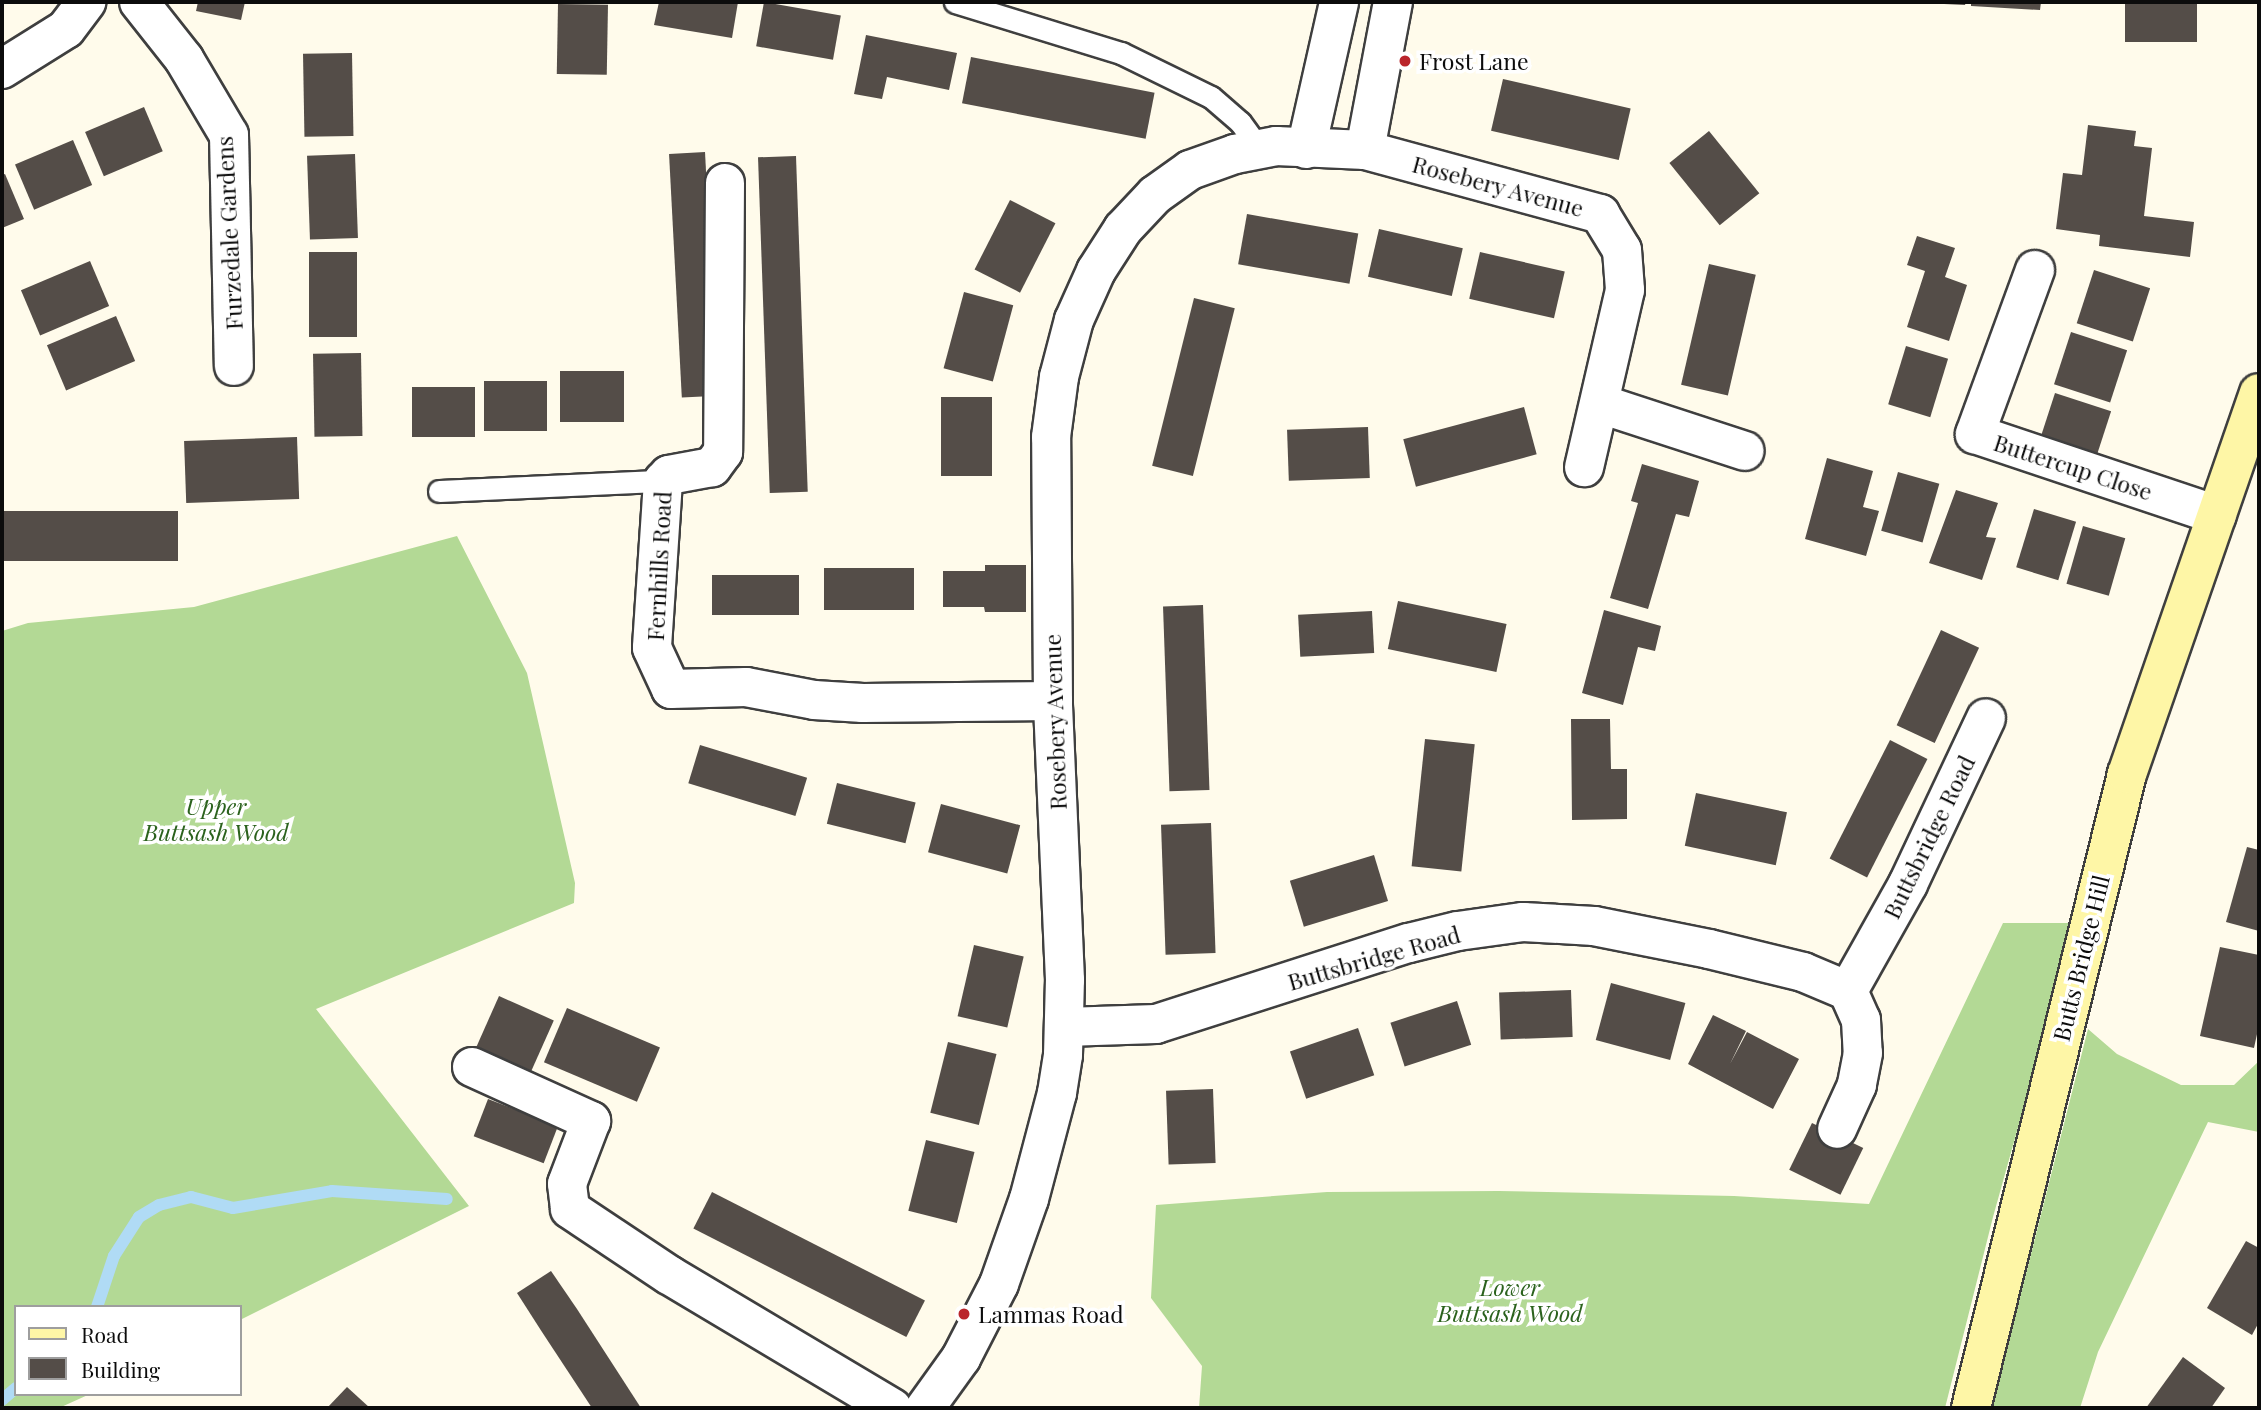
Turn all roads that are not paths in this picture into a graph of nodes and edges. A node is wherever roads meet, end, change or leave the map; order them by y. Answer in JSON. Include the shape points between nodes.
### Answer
{"nodes":[{"id":1,"x":86,"y":2,"type":"edge"},
{"id":2,"x":139,"y":2,"type":"edge"},
{"id":3,"x":955,"y":2,"type":"edge"},
{"id":4,"x":1339,"y":2,"type":"edge"},
{"id":5,"x":1393,"y":2,"type":"edge"},
{"id":6,"x":2,"y":69,"type":"edge"},
{"id":7,"x":1259,"y":148,"type":"junction"},
{"id":8,"x":1306,"y":149,"type":"junction"},
{"id":9,"x":1365,"y":150,"type":"junction"},
{"id":10,"x":725,"y":183,"type":"dead end"},
{"id":11,"x":2035,"y":270,"type":"dead end"},
{"id":12,"x":234,"y":366,"type":"dead end"},
{"id":13,"x":2259,"y":393,"type":"edge"},
{"id":14,"x":1601,"y":404,"type":"junction"},
{"id":15,"x":1745,"y":452,"type":"dead end"},
{"id":16,"x":1584,"y":467,"type":"dead end"},
{"id":17,"x":663,"y":481,"type":"junction"},
{"id":18,"x":439,"y":491,"type":"dead end"},
{"id":19,"x":2217,"y":514,"type":"junction"},
{"id":20,"x":1053,"y":701,"type":"junction"},
{"id":21,"x":1986,"y":718,"type":"dead end"},
{"id":22,"x":1848,"y":991,"type":"junction"},
{"id":23,"x":1065,"y":1027,"type":"junction"},
{"id":24,"x":472,"y":1067,"type":"dead end"},
{"id":25,"x":1837,"y":1129,"type":"dead end"},
{"id":26,"x":892,"y":1408,"type":"edge"},
{"id":27,"x":925,"y":1408,"type":"edge"},
{"id":28,"x":1971,"y":1408,"type":"edge"}],
"edges":[{"from":1,"to":6,"type":"street","via":[[66,29]]},
{"from":2,"to":12,"type":"street","name":"Furzedale Gardens","via":[[184,59],[229,135]]},
{"from":3,"to":7,"type":"lane","via":[[1133,58],[1212,97],[1240,122]]},
{"from":4,"to":8,"type":"street"},
{"from":5,"to":9,"type":"street"},
{"from":7,"to":8,"type":"street","name":"Rosebery Avenue"},
{"from":7,"to":20,"type":"street","name":"Rosebery Avenue","via":[[1190,170],[1155,195],[1123,229],[1084,295],[1059,377],[1051,437]]},
{"from":8,"to":9,"type":"street","name":"Rosebery Avenue"},
{"from":9,"to":14,"type":"street","name":"Rosebery Avenue","via":[[1600,214],[1622,250],[1625,290]]},
{"from":10,"to":17,"type":"street","name":"Fernhills Road","via":[[723,452],[712,467],[678,472]]},
{"from":11,"to":19,"type":"street","name":"Buttercup Close","via":[[1975,434]]},
{"from":13,"to":19,"type":"street","name":"Butts Bridge Hill"},
{"from":14,"to":15,"type":"street"},
{"from":14,"to":16,"type":"street","name":"Rosebery Avenue"},
{"from":17,"to":18,"type":"lane"},
{"from":17,"to":20,"type":"street","name":"Fernhills Road","via":[[652,648],[671,689],[746,687],[814,700],[863,703]]},
{"from":19,"to":28,"type":"street","name":"Butts Bridge Hill","via":[[2126,774]]},
{"from":20,"to":23,"type":"street","name":"Rosebery Avenue"},
{"from":21,"to":22,"type":"street","name":"Buttsbridge Road","via":[[1914,873]]},
{"from":22,"to":23,"type":"street","name":"Buttsbridge Road","via":[[1803,972],[1639,933],[1523,922],[1409,943],[1156,1024]]},
{"from":22,"to":25,"type":"street","via":[[1861,1020],[1863,1053],[1857,1085]]},
{"from":23,"to":27,"type":"street","name":"Rosebery Avenue","via":[[1048,1135],[1014,1245],[981,1324]]},
{"from":24,"to":26,"type":"street","via":[[591,1121],[567,1184],[570,1209],[686,1285]]}]}
